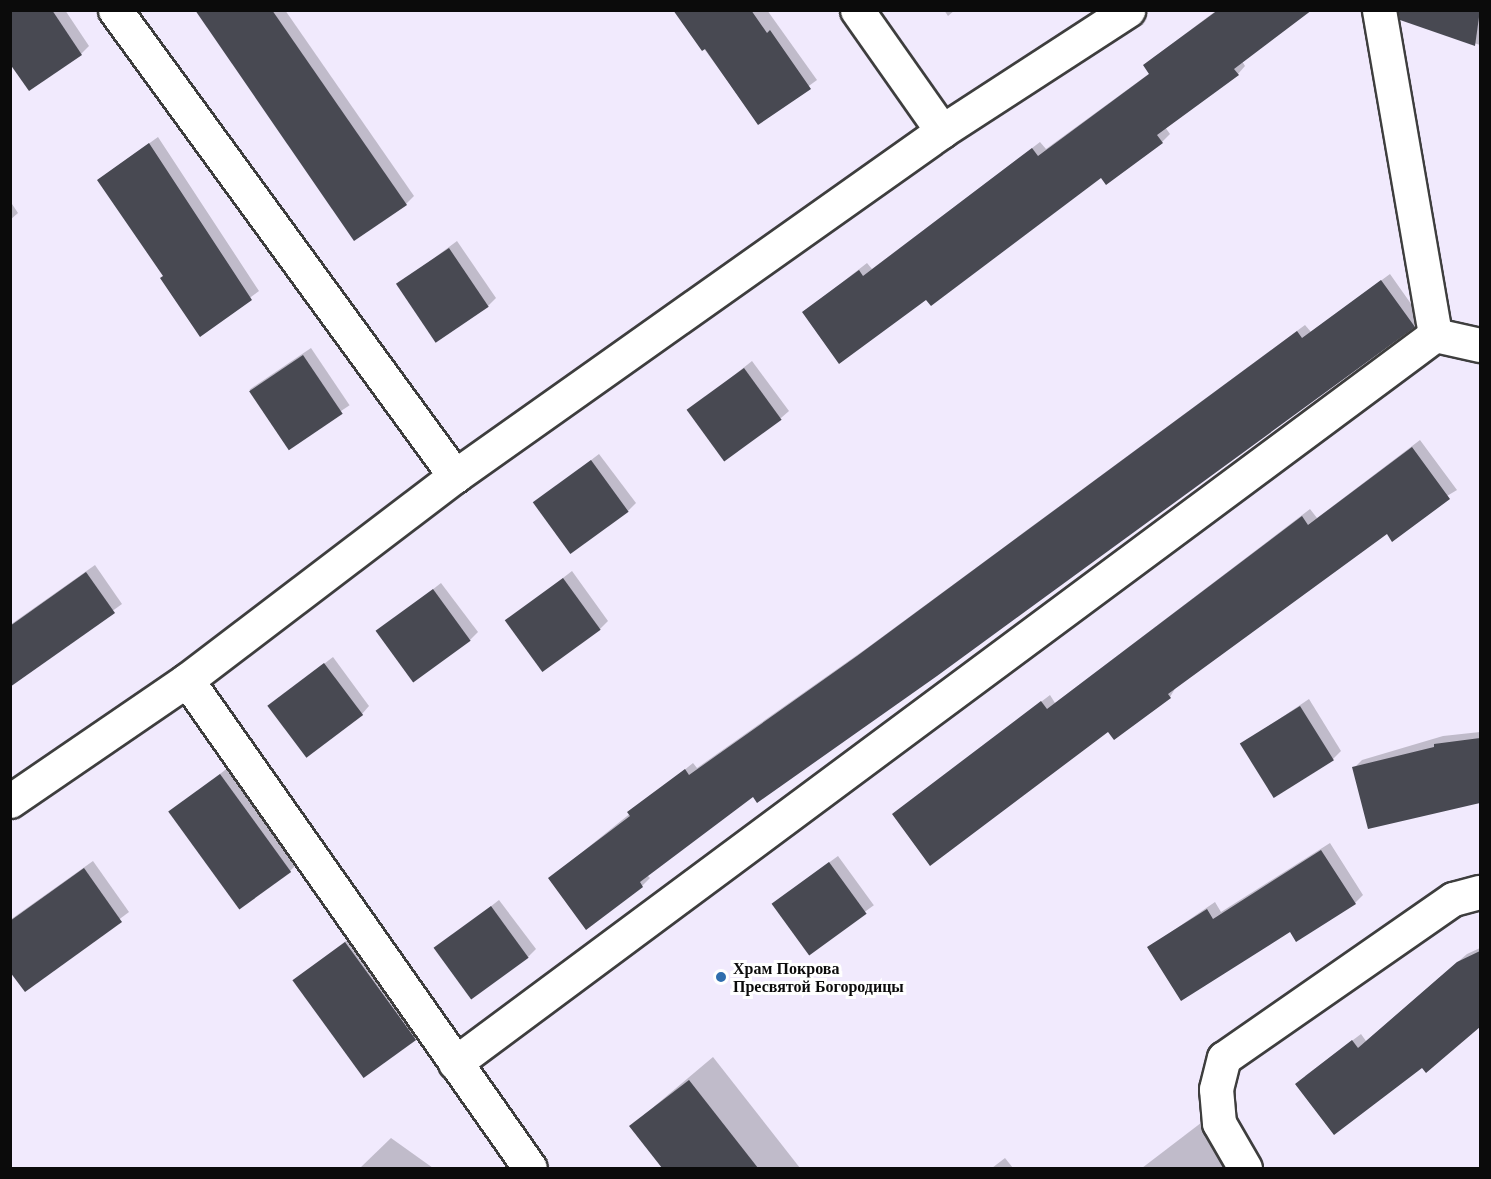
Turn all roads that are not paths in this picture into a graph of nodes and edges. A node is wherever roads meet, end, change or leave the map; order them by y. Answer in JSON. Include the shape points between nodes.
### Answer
{"nodes":[{"id":1,"x":116,"y":10,"type":"edge"},
{"id":2,"x":857,"y":10,"type":"edge"},
{"id":3,"x":1128,"y":10,"type":"edge"},
{"id":4,"x":1379,"y":10,"type":"edge"},
{"id":5,"x":942,"y":131,"type":"junction"},
{"id":6,"x":1435,"y":335,"type":"junction"},
{"id":7,"x":1480,"y":345,"type":"edge"},
{"id":8,"x":455,"y":476,"type":"junction"},
{"id":9,"x":187,"y":680,"type":"junction"},
{"id":10,"x":10,"y":801,"type":"edge"},
{"id":11,"x":1480,"y":892,"type":"edge"},
{"id":12,"x":455,"y":1063,"type":"junction"},
{"id":13,"x":530,"y":1168,"type":"edge"},
{"id":14,"x":1245,"y":1168,"type":"edge"}],
"edges":[{"from":1,"to":8,"type":"street"},
{"from":2,"to":5,"type":"street"},
{"from":3,"to":5,"type":"street"},
{"from":4,"to":6,"type":"street"},
{"from":5,"to":8,"type":"street"},
{"from":6,"to":7,"type":"street"},
{"from":6,"to":12,"type":"street"},
{"from":8,"to":9,"type":"street"},
{"from":9,"to":10,"type":"street"},
{"from":9,"to":12,"type":"street"},
{"from":11,"to":14,"type":"street","via":[[1453,899],[1224,1058],[1216,1089],[1219,1123]]},
{"from":12,"to":13,"type":"street"}]}
